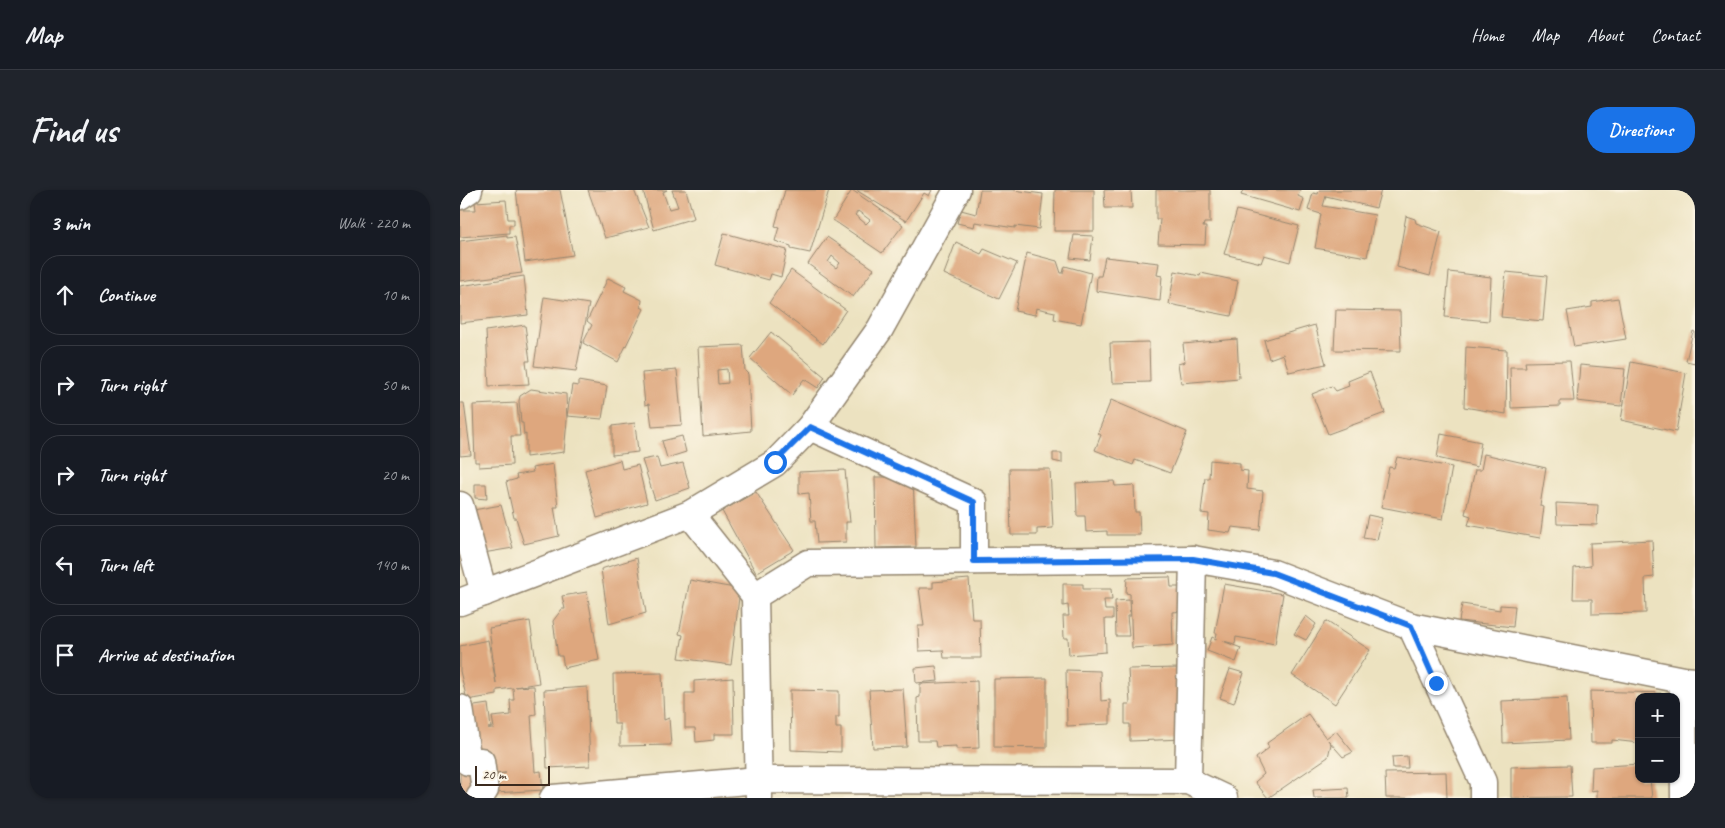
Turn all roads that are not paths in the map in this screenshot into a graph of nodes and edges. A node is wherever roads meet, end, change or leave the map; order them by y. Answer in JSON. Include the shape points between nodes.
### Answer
{"nodes":[{"id":1,"x":469,"y":190,"type":"edge"},
{"id":2,"x":957,"y":190,"type":"edge"},
{"id":3,"x":460,"y":196,"type":"edge"},
{"id":4,"x":810,"y":427,"type":"junction"},
{"id":5,"x":460,"y":505,"type":"edge"},
{"id":6,"x":690,"y":514,"type":"junction"},
{"id":7,"x":1193,"y":559,"type":"junction"},
{"id":8,"x":974,"y":561,"type":"junction"},
{"id":9,"x":755,"y":596,"type":"junction"},
{"id":10,"x":472,"y":598,"type":"edge"},
{"id":11,"x":1411,"y":626,"type":"junction"},
{"id":12,"x":1689,"y":680,"type":"edge"},
{"id":13,"x":460,"y":708,"type":"edge"},
{"id":14,"x":1188,"y":781,"type":"junction"},
{"id":15,"x":759,"y":789,"type":"edge"},
{"id":16,"x":479,"y":798,"type":"edge"},
{"id":17,"x":552,"y":798,"type":"edge"},
{"id":18,"x":1224,"y":798,"type":"edge"},
{"id":19,"x":1483,"y":798,"type":"edge"},
{"id":20,"x":1684,"y":798,"type":"edge"}],
"edges":[{"from":1,"to":3,"type":"street"},
{"from":2,"to":4,"type":"street","via":[[880,329]]},
{"from":4,"to":6,"type":"street","via":[[775,462]]},
{"from":4,"to":8,"type":"street","via":[[974,502]]},
{"from":5,"to":10,"type":"street"},
{"from":6,"to":9,"type":"street"},
{"from":6,"to":10,"type":"street"},
{"from":7,"to":8,"type":"street"},
{"from":7,"to":11,"type":"street","via":[[1273,573]]},
{"from":7,"to":14,"type":"street"},
{"from":8,"to":9,"type":"street","via":[[808,563]]},
{"from":9,"to":15,"type":"street"},
{"from":11,"to":12,"type":"street"},
{"from":11,"to":19,"type":"street","via":[[1483,782]]},
{"from":12,"to":20,"type":"street"},
{"from":13,"to":16,"type":"street","via":[[468,762],[481,761],[485,790]]},
{"from":14,"to":15,"type":"street"},
{"from":14,"to":18,"type":"street"},
{"from":15,"to":17,"type":"street"}]}
